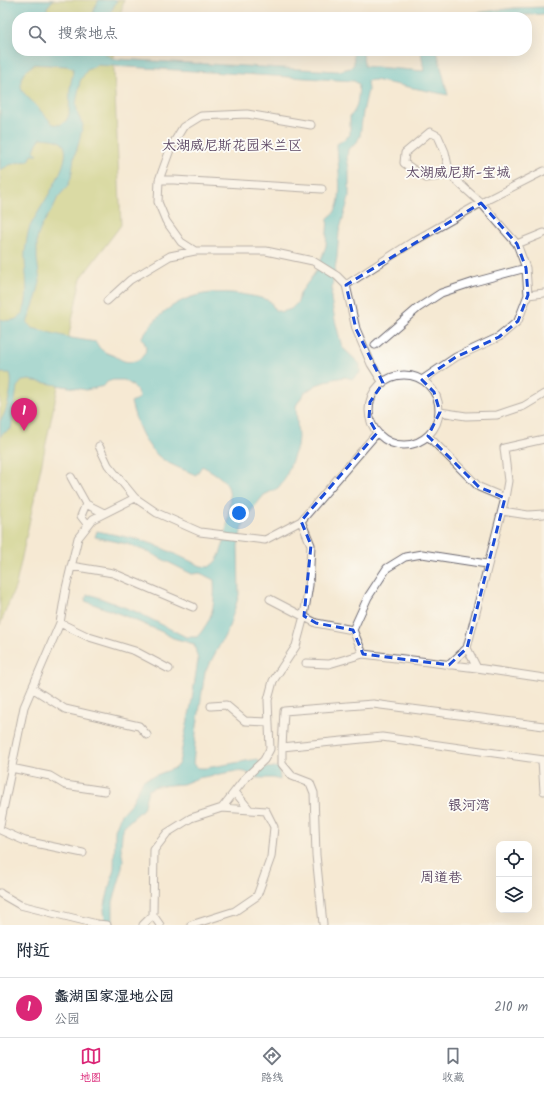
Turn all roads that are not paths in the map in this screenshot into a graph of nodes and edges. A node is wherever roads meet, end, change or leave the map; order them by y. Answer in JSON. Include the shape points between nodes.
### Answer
{"nodes":[{"id":1,"x":311,"y":125,"type":"dead end"},
{"id":2,"x":544,"y":171,"type":"edge"},
{"id":3,"x":450,"y":175,"type":"junction"},
{"id":4,"x":160,"y":180,"type":"junction"},
{"id":5,"x":322,"y":189,"type":"dead end"},
{"id":6,"x":481,"y":204,"type":"junction"},
{"id":7,"x":544,"y":234,"type":"edge"},
{"id":8,"x":517,"y":244,"type":"junction"},
{"id":9,"x":195,"y":251,"type":"junction"},
{"id":10,"x":526,"y":268,"type":"junction"},
{"id":11,"x":346,"y":285,"type":"junction"},
{"id":12,"x":544,"y":292,"type":"edge"},
{"id":13,"x":528,"y":295,"type":"junction"},
{"id":14,"x":107,"y":301,"type":"dead end"},
{"id":15,"x":375,"y":345,"type":"dead end"},
{"id":16,"x":422,"y":380,"type":"junction"},
{"id":17,"x":383,"y":383,"type":"junction"},
{"id":18,"x":544,"y":394,"type":"edge"},
{"id":19,"x":440,"y":412,"type":"junction"},
{"id":20,"x":377,"y":433,"type":"junction"},
{"id":21,"x":428,"y":436,"type":"junction"},
{"id":22,"x":544,"y":439,"type":"edge"},
{"id":23,"x":99,"y":446,"type":"dead end"},
{"id":24,"x":71,"y":478,"type":"dead end"},
{"id":25,"x":135,"y":498,"type":"junction"},
{"id":26,"x":505,"y":498,"type":"junction"},
{"id":27,"x":86,"y":504,"type":"junction"},
{"id":28,"x":502,"y":511,"type":"junction"},
{"id":29,"x":104,"y":513,"type":"junction"},
{"id":30,"x":544,"y":514,"type":"edge"},
{"id":31,"x":301,"y":521,"type":"junction"},
{"id":32,"x":88,"y":526,"type":"junction"},
{"id":33,"x":488,"y":564,"type":"junction"},
{"id":34,"x":71,"y":566,"type":"junction"},
{"id":35,"x":270,"y":599,"type":"dead end"},
{"id":36,"x":194,"y":607,"type":"dead end"},
{"id":37,"x":304,"y":616,"type":"junction"},
{"id":38,"x":60,"y":623,"type":"junction"},
{"id":39,"x":353,"y":630,"type":"junction"},
{"id":40,"x":468,"y":648,"type":"junction"},
{"id":41,"x":363,"y":654,"type":"junction"},
{"id":42,"x":306,"y":663,"type":"dead end"},
{"id":43,"x":450,"y":665,"type":"junction"},
{"id":44,"x":477,"y":668,"type":"junction"},
{"id":45,"x":169,"y":669,"type":"dead end"},
{"id":46,"x":544,"y":678,"type":"edge"},
{"id":47,"x":32,"y":688,"type":"junction"},
{"id":48,"x":211,"y":706,"type":"dead end"},
{"id":49,"x":269,"y":722,"type":"junction"},
{"id":50,"x":544,"y":726,"type":"edge"},
{"id":51,"x":147,"y":735,"type":"dead end"},
{"id":52,"x":282,"y":747,"type":"junction"},
{"id":53,"x":543,"y":760,"type":"edge"},
{"id":54,"x":11,"y":768,"type":"junction"},
{"id":55,"x":105,"y":791,"type":"dead end"},
{"id":56,"x":544,"y":791,"type":"edge"},
{"id":57,"x":235,"y":792,"type":"junction"},
{"id":58,"x":222,"y":808,"type":"junction"},
{"id":59,"x":249,"y":809,"type":"junction"},
{"id":60,"x":0,"y":825,"type":"edge"},
{"id":61,"x":0,"y":830,"type":"edge"},
{"id":62,"x":83,"y":853,"type":"dead end"},
{"id":63,"x":0,"y":893,"type":"edge"},
{"id":64,"x":153,"y":915,"type":"junction"},
{"id":65,"x":323,"y":924,"type":"dead end"},
{"id":66,"x":103,"y":925,"type":"edge"},
{"id":67,"x":107,"y":925,"type":"edge"},
{"id":68,"x":143,"y":925,"type":"edge"},
{"id":69,"x":160,"y":925,"type":"edge"},
{"id":70,"x":191,"y":925,"type":"edge"}],
"edges":[{"from":1,"to":4,"type":"street","via":[[247,114],[202,116],[183,127],[171,147]]},
{"from":2,"to":6,"type":"street"},
{"from":3,"to":3,"type":"street","via":[[438,136],[430,132],[405,153],[404,163],[426,178]]},
{"from":3,"to":6,"type":"street"},
{"from":4,"to":5,"type":"street"},
{"from":4,"to":9,"type":"street","via":[[158,202],[166,221],[181,242]]},
{"from":6,"to":8,"type":"street"},
{"from":6,"to":11,"type":"street","via":[[414,241]]},
{"from":7,"to":8,"type":"street"},
{"from":8,"to":10,"type":"street"},
{"from":9,"to":11,"type":"street","via":[[266,251],[313,261]]},
{"from":9,"to":14,"type":"street","via":[[170,256],[130,280]]},
{"from":10,"to":13,"type":"street"},
{"from":10,"to":15,"type":"street","via":[[441,293],[418,308]]},
{"from":11,"to":17,"type":"street","via":[[356,329],[371,364]]},
{"from":12,"to":13,"type":"street"},
{"from":13,"to":16,"type":"street","via":[[518,321],[499,337],[456,357]]},
{"from":16,"to":17,"type":"street","via":[[407,375],[390,378]]},
{"from":16,"to":19,"type":"street","via":[[434,392]]},
{"from":17,"to":20,"type":"street","via":[[377,388],[370,402],[370,419]]},
{"from":18,"to":19,"type":"street","via":[[524,406],[497,415],[466,416]]},
{"from":19,"to":21,"type":"street","via":[[437,423]]},
{"from":20,"to":21,"type":"street","via":[[388,442],[402,446],[416,443]]},
{"from":20,"to":31,"type":"street"},
{"from":21,"to":26,"type":"street","via":[[479,487]]},
{"from":22,"to":26,"type":"street","via":[[504,448],[508,481]]},
{"from":23,"to":25,"type":"street","via":[[108,465]]},
{"from":24,"to":27,"type":"street"},
{"from":25,"to":29,"type":"street"},
{"from":25,"to":31,"type":"street","via":[[157,513],[200,532],[265,540]]},
{"from":26,"to":28,"type":"street"},
{"from":27,"to":29,"type":"street"},
{"from":27,"to":32,"type":"street","via":[[81,516]]},
{"from":28,"to":30,"type":"street","via":[[528,515]]},
{"from":28,"to":33,"type":"street"},
{"from":29,"to":32,"type":"street","via":[[93,519]]},
{"from":31,"to":37,"type":"street","via":[[311,545]]},
{"from":32,"to":34,"type":"street","via":[[78,538]]},
{"from":33,"to":39,"type":"street","via":[[422,554],[405,557],[387,568],[368,597]]},
{"from":33,"to":40,"type":"street"},
{"from":34,"to":36,"type":"street","via":[[113,573]]},
{"from":34,"to":38,"type":"street"},
{"from":35,"to":37,"type":"street"},
{"from":37,"to":39,"type":"street","via":[[316,623]]},
{"from":37,"to":49,"type":"street","via":[[296,646],[273,681],[268,700]]},
{"from":38,"to":45,"type":"street","via":[[89,638],[135,651]]},
{"from":38,"to":47,"type":"street"},
{"from":39,"to":41,"type":"street"},
{"from":40,"to":43,"type":"street"},
{"from":40,"to":44,"type":"street"},
{"from":41,"to":42,"type":"street","via":[[329,664]]},
{"from":41,"to":43,"type":"street"},
{"from":43,"to":44,"type":"street"},
{"from":44,"to":46,"type":"street"},
{"from":47,"to":51,"type":"street","via":[[65,709],[139,726]]},
{"from":47,"to":54,"type":"street","via":[[24,707]]},
{"from":48,"to":49,"type":"street","via":[[226,705],[245,721]]},
{"from":49,"to":57,"type":"street","via":[[270,749],[264,760]]},
{"from":50,"to":52,"type":"street","via":[[373,704],[284,710]]},
{"from":52,"to":53,"type":"street","via":[[382,737]]},
{"from":52,"to":65,"type":"street","via":[[282,764],[292,776],[310,783],[314,793],[316,856]]},
{"from":53,"to":56,"type":"street"},
{"from":54,"to":55,"type":"street","via":[[50,776],[65,785]]},
{"from":54,"to":60,"type":"street"},
{"from":57,"to":58,"type":"street"},
{"from":57,"to":59,"type":"street"},
{"from":58,"to":59,"type":"street"},
{"from":58,"to":64,"type":"street","via":[[191,818],[167,833],[154,850]]},
{"from":59,"to":70,"type":"street","via":[[266,811],[274,827],[271,857],[257,896],[235,911]]},
{"from":61,"to":62,"type":"street","via":[[25,841]]},
{"from":63,"to":66,"type":"street","via":[[20,905]]},
{"from":64,"to":68,"type":"street"},
{"from":64,"to":69,"type":"street"},
{"from":66,"to":67,"type":"street"}]}
